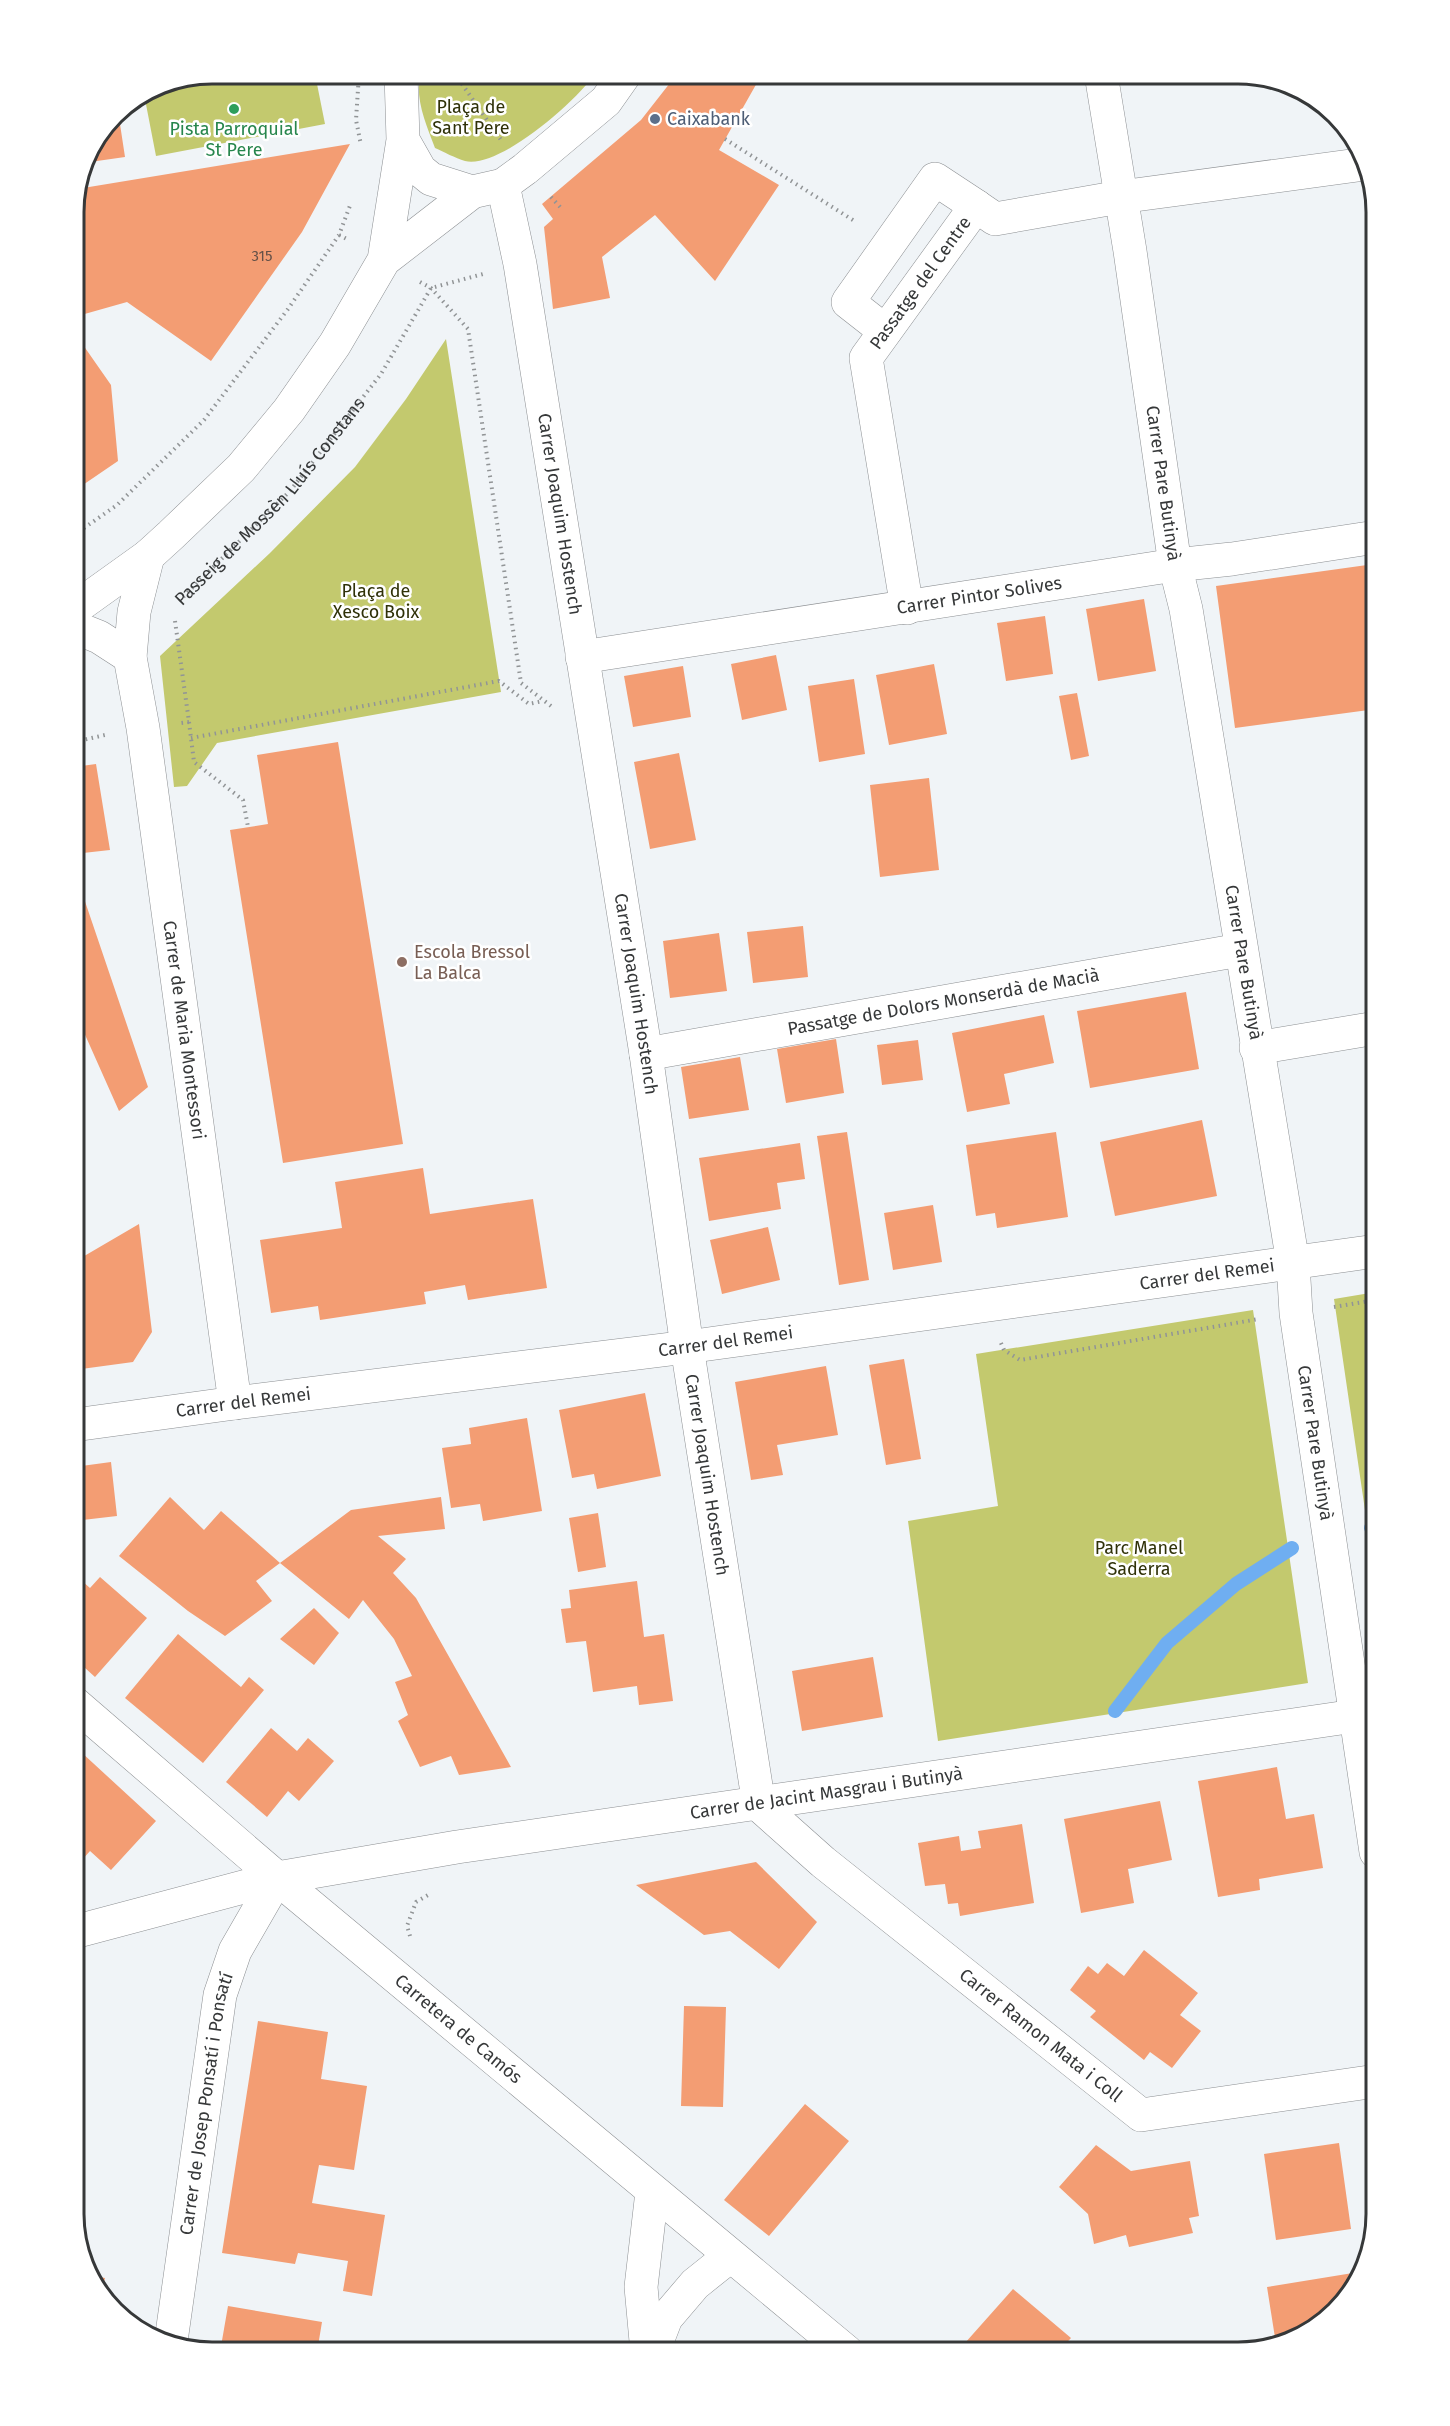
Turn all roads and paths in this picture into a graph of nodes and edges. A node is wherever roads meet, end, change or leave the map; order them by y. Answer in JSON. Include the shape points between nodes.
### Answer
{"nodes":[{"id":1,"x":358,"y":84,"type":"edge"},
{"id":2,"x":401,"y":84,"type":"edge"},
{"id":3,"x":618,"y":84,"type":"edge"},
{"id":4,"x":1103,"y":84,"type":"edge"},
{"id":5,"x":725,"y":139,"type":"dead end"},
{"id":6,"x":403,"y":140,"type":"junction"},
{"id":7,"x":363,"y":155,"type":"dead end"},
{"id":8,"x":1357,"y":165,"type":"edge"},
{"id":9,"x":504,"y":185,"type":"junction"},
{"id":10,"x":472,"y":192,"type":"junction"},
{"id":11,"x":1120,"y":197,"type":"junction"},
{"id":12,"x":976,"y":206,"type":"junction"},
{"id":13,"x":890,"y":243,"type":"junction"},
{"id":14,"x":384,"y":260,"type":"junction"},
{"id":15,"x":431,"y":288,"type":"junction"},
{"id":16,"x":885,"y":331,"type":"junction"},
{"id":17,"x":84,"y":528,"type":"edge"},
{"id":18,"x":1366,"y":539,"type":"edge"},
{"id":19,"x":148,"y":556,"type":"junction"},
{"id":20,"x":1175,"y":565,"type":"junction"},
{"id":21,"x":84,"y":602,"type":"edge"},
{"id":22,"x":173,"y":607,"type":"dead end"},
{"id":23,"x":907,"y":608,"type":"junction"},
{"id":24,"x":175,"y":618,"type":"dead end"},
{"id":25,"x":84,"y":631,"type":"edge"},
{"id":26,"x":130,"y":657,"type":"junction"},
{"id":27,"x":582,"y":657,"type":"junction"},
{"id":28,"x":587,"y":691,"type":"junction"},
{"id":29,"x":544,"y":701,"type":"junction"},
{"id":30,"x":559,"y":713,"type":"dead end"},
{"id":31,"x":189,"y":722,"type":"junction"},
{"id":32,"x":143,"y":728,"type":"junction"},
{"id":33,"x":191,"y":738,"type":"junction"},
{"id":34,"x":84,"y":740,"type":"edge"},
{"id":35,"x":248,"y":827,"type":"dead end"},
{"id":36,"x":1240,"y":950,"type":"junction"},
{"id":37,"x":1366,"y":1030,"type":"edge"},
{"id":38,"x":1256,"y":1048,"type":"junction"},
{"id":39,"x":646,"y":1054,"type":"junction"},
{"id":40,"x":1366,"y":1253,"type":"edge"},
{"id":41,"x":1293,"y":1263,"type":"junction"},
{"id":42,"x":1366,"y":1302,"type":"edge"},
{"id":43,"x":1296,"y":1313,"type":"junction"},
{"id":44,"x":1000,"y":1339,"type":"dead end"},
{"id":45,"x":687,"y":1347,"type":"junction"},
{"id":46,"x":235,"y":1403,"type":"junction"},
{"id":47,"x":84,"y":1424,"type":"edge"},
{"id":48,"x":84,"y":1712,"type":"edge"},
{"id":49,"x":1366,"y":1715,"type":"edge"},
{"id":50,"x":759,"y":1805,"type":"junction"},
{"id":51,"x":277,"y":1878,"type":"junction"},
{"id":52,"x":84,"y":1929,"type":"edge"},
{"id":53,"x":1366,"y":2084,"type":"edge"},
{"id":54,"x":652,"y":2192,"type":"junction"},
{"id":55,"x":730,"y":2256,"type":"junction"},
{"id":56,"x":172,"y":2335,"type":"edge"},
{"id":57,"x":646,"y":2342,"type":"edge"},
{"id":58,"x":657,"y":2342,"type":"edge"},
{"id":59,"x":835,"y":2342,"type":"edge"}],
"edges":[{"from":1,"to":7,"type":"path","via":[[356,120]]},
{"from":2,"to":6,"type":"street"},
{"from":3,"to":9,"type":"street","via":[[606,101]]},
{"from":4,"to":11,"type":"street","name":"Carrer Pare Butinyà"},
{"from":5,"to":13,"type":"path"},
{"from":6,"to":10,"type":"street","via":[[420,170],[431,179]]},
{"from":6,"to":14,"type":"street"},
{"from":8,"to":11,"type":"street","name":"Passatge del Centre"},
{"from":9,"to":10,"type":"street"},
{"from":9,"to":27,"type":"street","name":"Carrer Joaquim Hostench"},
{"from":10,"to":14,"type":"street"},
{"from":11,"to":12,"type":"street","name":"Passatge del Centre","via":[[995,219]]},
{"from":11,"to":20,"type":"street","name":"Carrer Pare Butinyà"},
{"from":12,"to":13,"type":"street","via":[[936,179]]},
{"from":12,"to":16,"type":"street","name":"Passatge del Centre"},
{"from":13,"to":16,"type":"street","via":[[848,302]]},
{"from":14,"to":15,"type":"path"},
{"from":14,"to":17,"type":"path","via":[[339,235],[204,420],[117,505]]},
{"from":14,"to":19,"type":"street","via":[[335,344],[289,410],[241,468]]},
{"from":15,"to":22,"type":"path","name":"Passeig de Mossèn Lluís Constans","via":[[381,374],[290,491]]},
{"from":15,"to":29,"type":"path","via":[[468,329],[521,683]]},
{"from":16,"to":23,"type":"street","name":"Passatge del Centre","via":[[866,358]]},
{"from":18,"to":20,"type":"street","name":"Carrer Pintor Solives"},
{"from":19,"to":21,"type":"street"},
{"from":19,"to":26,"type":"street","name":"Carrer de Maria Montessori","via":[[134,612]]},
{"from":20,"to":23,"type":"street","name":"Carrer Pintor Solives"},
{"from":20,"to":36,"type":"street","name":"Carrer Pare Butinyà","via":[[1186,609]]},
{"from":23,"to":27,"type":"street","name":"Carrer Pintor Solives"},
{"from":24,"to":31,"type":"path","name":"Passeig de Mossèn Lluís Constans"},
{"from":25,"to":26,"type":"street"},
{"from":26,"to":32,"type":"street","name":"Carrer de Maria Montessori"},
{"from":27,"to":28,"type":"street","name":"Carrer Joaquim Hostench"},
{"from":28,"to":29,"type":"path"},
{"from":28,"to":39,"type":"street","name":"Carrer Joaquim Hostench"},
{"from":29,"to":30,"type":"path"},
{"from":29,"to":33,"type":"path","via":[[530,704],[499,681]]},
{"from":31,"to":32,"type":"path"},
{"from":31,"to":33,"type":"path","name":"Passeig de Mossèn Lluís Constans"},
{"from":32,"to":34,"type":"path"},
{"from":32,"to":46,"type":"street","name":"Carrer de Maria Montessori"},
{"from":33,"to":35,"type":"path","name":"Passeig de Mossèn Lluís Constans","via":[[194,762],[243,800]]},
{"from":36,"to":38,"type":"street","name":"Carrer Pare Butinyà"},
{"from":36,"to":39,"type":"street","name":"Passatge de Dolors Monserdà de Macià"},
{"from":37,"to":38,"type":"street"},
{"from":38,"to":41,"type":"street","name":"Carrer Pare Butinyà"},
{"from":39,"to":45,"type":"street","name":"Carrer Joaquim Hostench"},
{"from":40,"to":41,"type":"street","name":"Carrer del Remei"},
{"from":41,"to":43,"type":"street","name":"Carrer Pare Butinyà"},
{"from":41,"to":45,"type":"street","name":"Carrer del Remei"},
{"from":42,"to":43,"type":"path"},
{"from":43,"to":44,"type":"path","via":[[1020,1360],[1004,1350]]},
{"from":43,"to":49,"type":"street","name":"Carrer Pare Butinyà"},
{"from":45,"to":46,"type":"street","name":"Carrer del Remei"},
{"from":45,"to":50,"type":"street","name":"Carrer Joaquim Hostench"},
{"from":46,"to":47,"type":"street","name":"Carrer del Remei"},
{"from":48,"to":51,"type":"street","name":"Carretera de Camós"},
{"from":49,"to":50,"type":"street","name":"Carrer de Jacint Masgrau i Butinyà"},
{"from":50,"to":51,"type":"street","name":"Carrer de Jacint Masgrau i Butinyà","via":[[457,1847]]},
{"from":50,"to":53,"type":"street","name":"Carrer Ramon Mata i Coll","via":[[823,1862],[1141,2115]]},
{"from":51,"to":52,"type":"street","name":"Carrer de Jacint Masgrau i Butinyà"},
{"from":51,"to":54,"type":"street","name":"Carretera de Camós"},
{"from":51,"to":56,"type":"street","name":"Carrer de Josep Ponsatí i Ponsatí","via":[[235,1951],[220,1995]]},
{"from":54,"to":55,"type":"street","name":"Carretera de Camós"},
{"from":54,"to":57,"type":"street","via":[[641,2287]]},
{"from":55,"to":58,"type":"street","via":[[695,2284],[666,2318]]},
{"from":55,"to":59,"type":"street","name":"Carretera de Camós"}]}
